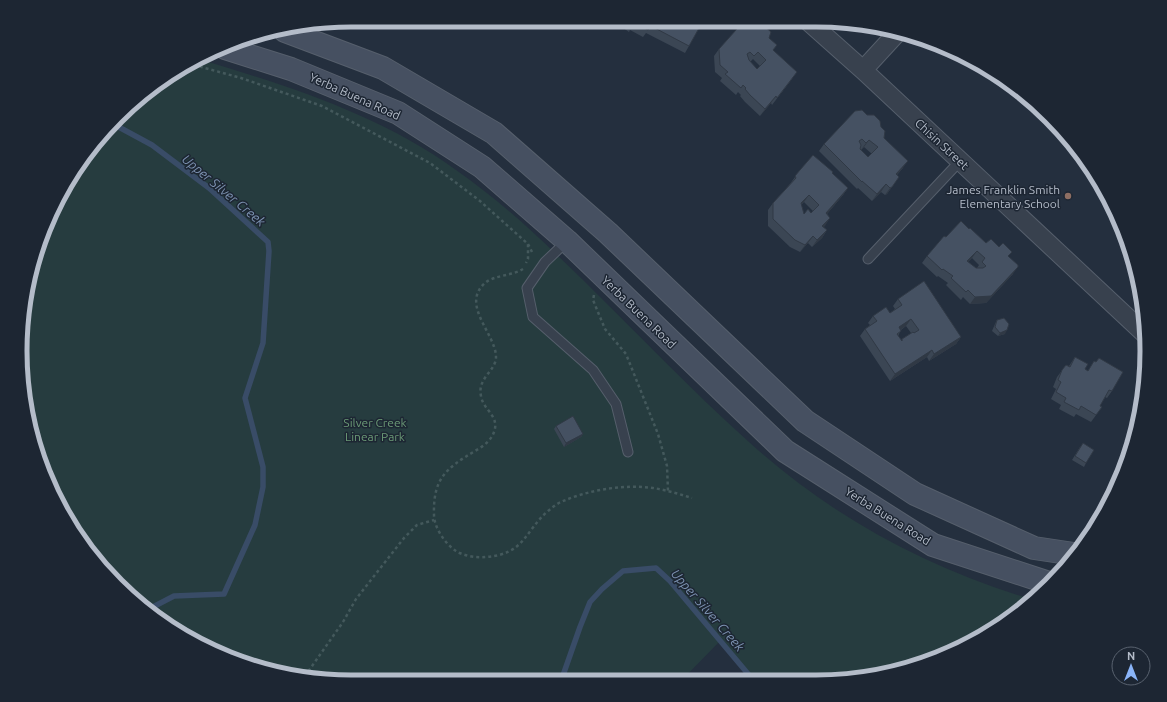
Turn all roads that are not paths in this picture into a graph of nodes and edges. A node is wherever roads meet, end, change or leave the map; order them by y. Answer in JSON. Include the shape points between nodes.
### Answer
{"nodes":[{"id":1,"x":815,"y":27,"type":"edge"},
{"id":2,"x":290,"y":33,"type":"edge"},
{"id":3,"x":894,"y":37,"type":"edge"},
{"id":4,"x":232,"y":50,"type":"edge"},
{"id":5,"x":863,"y":70,"type":"junction"},
{"id":6,"x":960,"y":160,"type":"junction"},
{"id":7,"x":567,"y":241,"type":"junction"},
{"id":8,"x":868,"y":259,"type":"dead end"},
{"id":9,"x":1139,"y":328,"type":"edge"},
{"id":10,"x":628,"y":452,"type":"dead end"},
{"id":11,"x":1069,"y":553,"type":"edge"},
{"id":12,"x":1044,"y":581,"type":"edge"}],
"edges":[{"from":1,"to":5,"type":"street","name":"Chisin Street"},
{"from":2,"to":11,"type":"main road","via":[[383,68],[494,133],[608,233],[805,421],[915,494],[1034,548]]},
{"from":3,"to":5,"type":"street"},
{"from":4,"to":7,"type":"main road","name":"Yerba Buena Road","via":[[291,68],[398,113],[482,167]]},
{"from":5,"to":6,"type":"street","name":"Chisin Street"},
{"from":6,"to":8,"type":"lane"},
{"from":6,"to":9,"type":"street","name":"Chisin Street"},
{"from":7,"to":10,"type":"lane","via":[[545,262],[527,288],[531,312],[533,317],[593,370],[616,404]]},
{"from":7,"to":12,"type":"main road","name":"Yerba Buena Road","via":[[785,451],[933,545]]}]}
